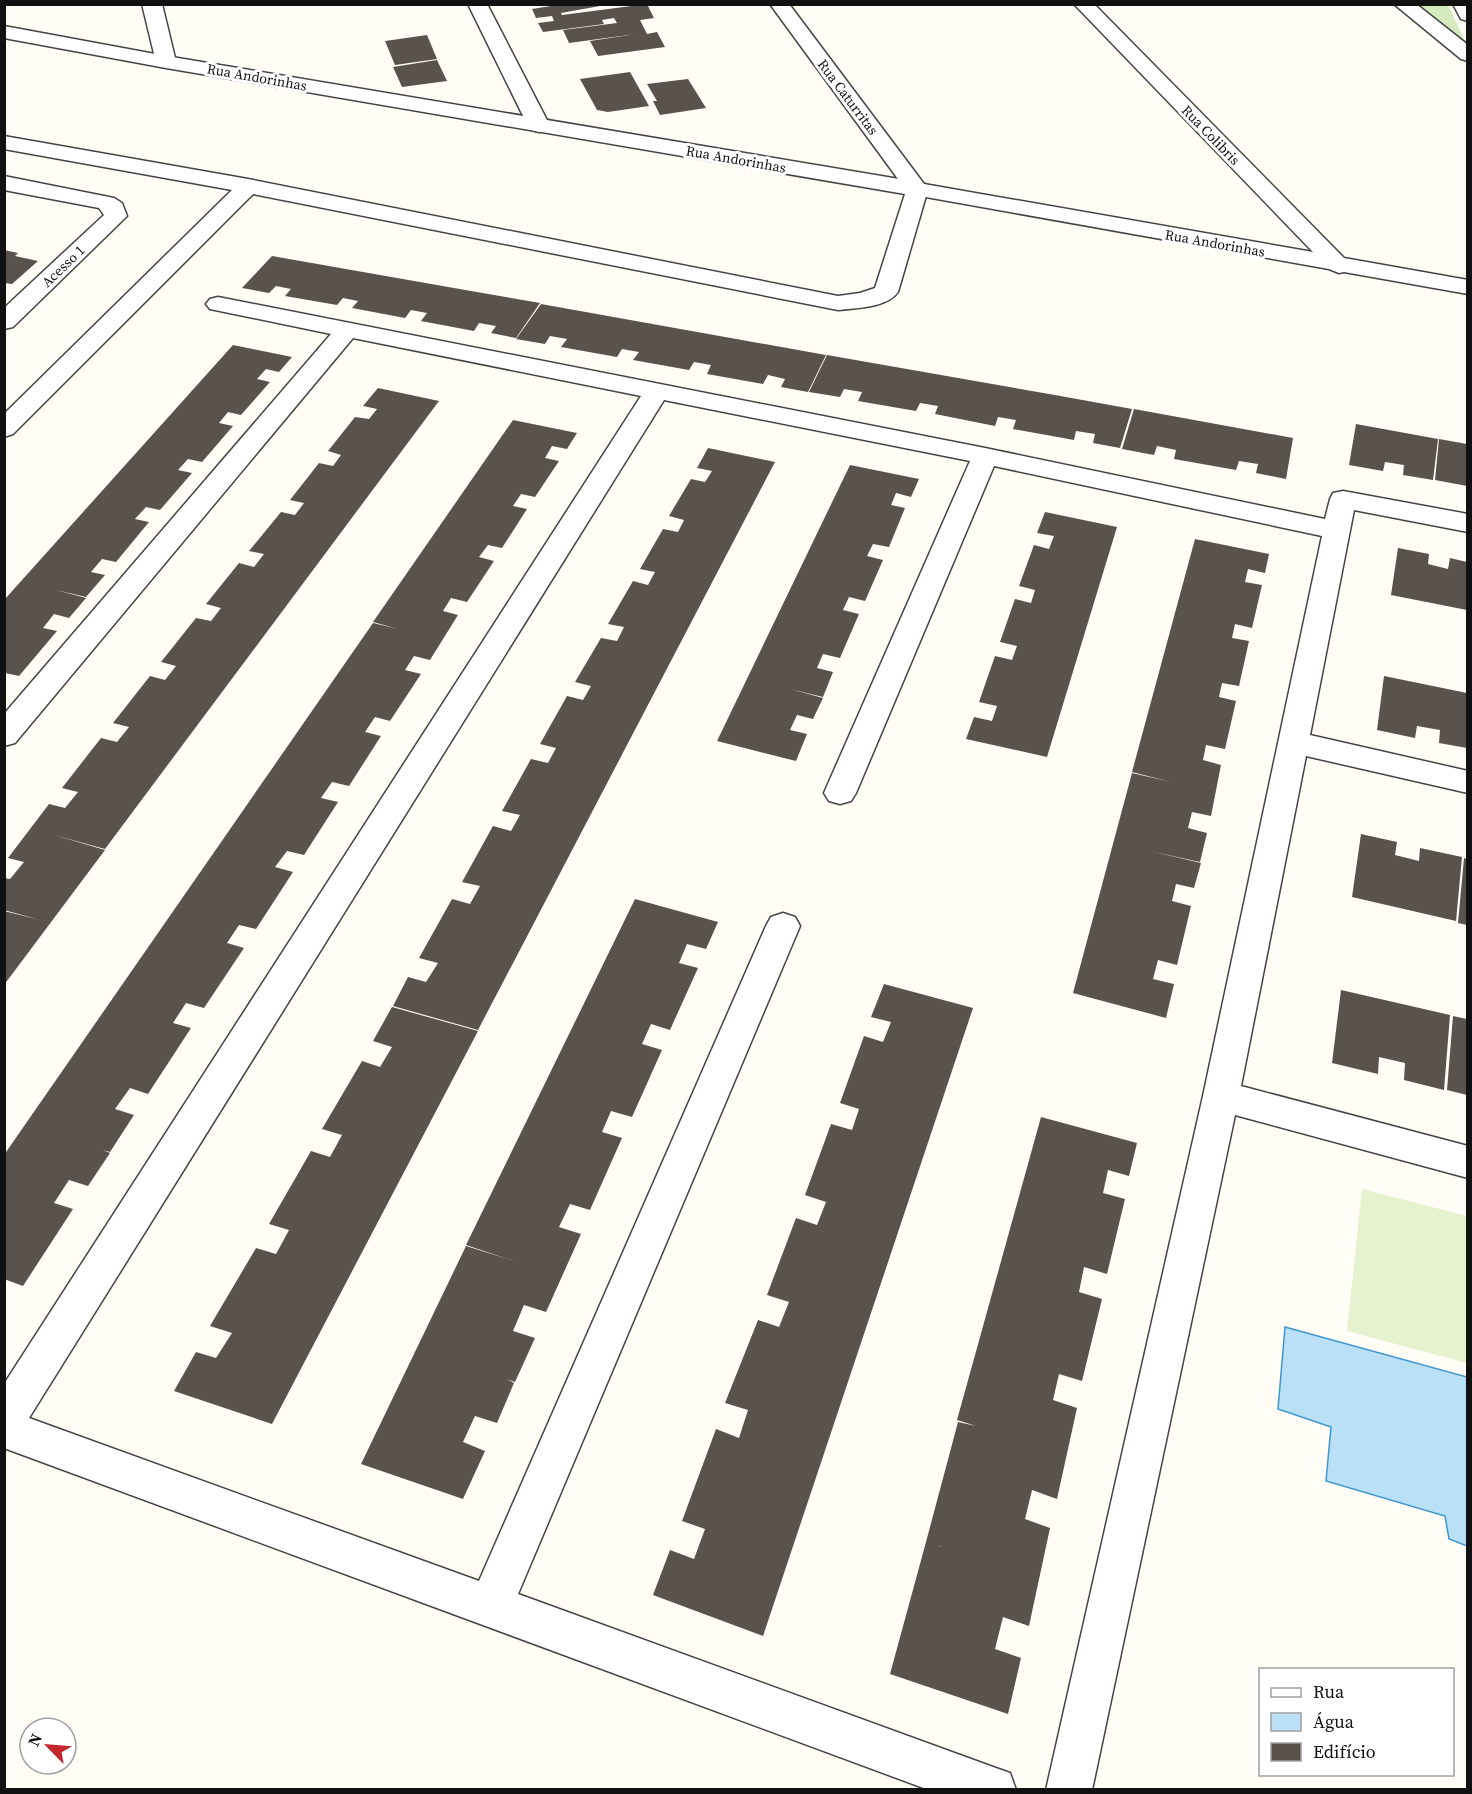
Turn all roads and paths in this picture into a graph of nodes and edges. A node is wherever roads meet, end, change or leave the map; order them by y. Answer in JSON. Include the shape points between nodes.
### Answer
{"nodes":[{"id":1,"x":152,"y":4,"type":"edge"},
{"id":2,"x":477,"y":4,"type":"edge"},
{"id":3,"x":779,"y":4,"type":"edge"},
{"id":4,"x":1083,"y":4,"type":"edge"},
{"id":5,"x":1403,"y":4,"type":"edge"},
{"id":6,"x":1462,"y":4,"type":"edge"},
{"id":7,"x":1467,"y":15,"type":"edge"},
{"id":8,"x":4,"y":32,"type":"edge"},
{"id":9,"x":1467,"y":56,"type":"edge"},
{"id":10,"x":166,"y":62,"type":"junction"},
{"id":11,"x":539,"y":126,"type":"junction"},
{"id":12,"x":4,"y":142,"type":"edge"},
{"id":13,"x":4,"y":183,"type":"edge"},
{"id":14,"x":248,"y":186,"type":"junction"},
{"id":15,"x":917,"y":189,"type":"junction"},
{"id":16,"x":1339,"y":266,"type":"junction"},
{"id":17,"x":1467,"y":287,"type":"edge"},
{"id":18,"x":218,"y":304,"type":"dead end"},
{"id":19,"x":4,"y":322,"type":"edge"},
{"id":20,"x":348,"y":330,"type":"junction"},
{"id":21,"x":657,"y":391,"type":"junction"},
{"id":22,"x":4,"y":429,"type":"edge"},
{"id":23,"x":985,"y":456,"type":"junction"},
{"id":24,"x":1467,"y":523,"type":"edge"},
{"id":25,"x":1335,"y":530,"type":"junction"},
{"id":26,"x":4,"y":735,"type":"edge"},
{"id":27,"x":1292,"y":742,"type":"junction"},
{"id":28,"x":1467,"y":782,"type":"edge"},
{"id":29,"x":840,"y":793,"type":"dead end"},
{"id":30,"x":783,"y":926,"type":"dead end"},
{"id":31,"x":1221,"y":1096,"type":"junction"},
{"id":32,"x":1467,"y":1162,"type":"edge"},
{"id":33,"x":4,"y":1421,"type":"edge"},
{"id":34,"x":4,"y":1428,"type":"edge"},
{"id":35,"x":490,"y":1605,"type":"junction"},
{"id":36,"x":993,"y":1790,"type":"edge"},
{"id":37,"x":1069,"y":1790,"type":"edge"}],
"edges":[{"from":1,"to":10,"type":"street"},
{"from":2,"to":11,"type":"street"},
{"from":3,"to":15,"type":"street","name":"Rua Caturritas"},
{"from":4,"to":16,"type":"street","name":"Rua Colibris"},
{"from":5,"to":9,"type":"street"},
{"from":6,"to":7,"type":"street"},
{"from":8,"to":10,"type":"street","name":"Rua Andorinhas"},
{"from":10,"to":11,"type":"street","name":"Rua Andorinhas"},
{"from":11,"to":15,"type":"street","name":"Rua Andorinhas"},
{"from":12,"to":14,"type":"street"},
{"from":13,"to":19,"type":"street","name":"Acesso 1","via":[[106,203],[114,208],[116,216]]},
{"from":14,"to":15,"type":"street","via":[[838,303],[886,292]]},
{"from":14,"to":22,"type":"street"},
{"from":15,"to":16,"type":"street","name":"Rua Andorinhas"},
{"from":16,"to":17,"type":"street","name":"Rua Andorinhas"},
{"from":18,"to":20,"type":"street"},
{"from":20,"to":21,"type":"street"},
{"from":20,"to":26,"type":"street"},
{"from":21,"to":23,"type":"street"},
{"from":21,"to":33,"type":"street"},
{"from":23,"to":25,"type":"street"},
{"from":23,"to":29,"type":"street"},
{"from":24,"to":25,"type":"street","via":[[1343,499]]},
{"from":25,"to":27,"type":"street"},
{"from":27,"to":28,"type":"street"},
{"from":27,"to":31,"type":"street"},
{"from":30,"to":35,"type":"street"},
{"from":31,"to":32,"type":"street"},
{"from":31,"to":37,"type":"street"},
{"from":34,"to":35,"type":"street"},
{"from":35,"to":36,"type":"street"}]}
